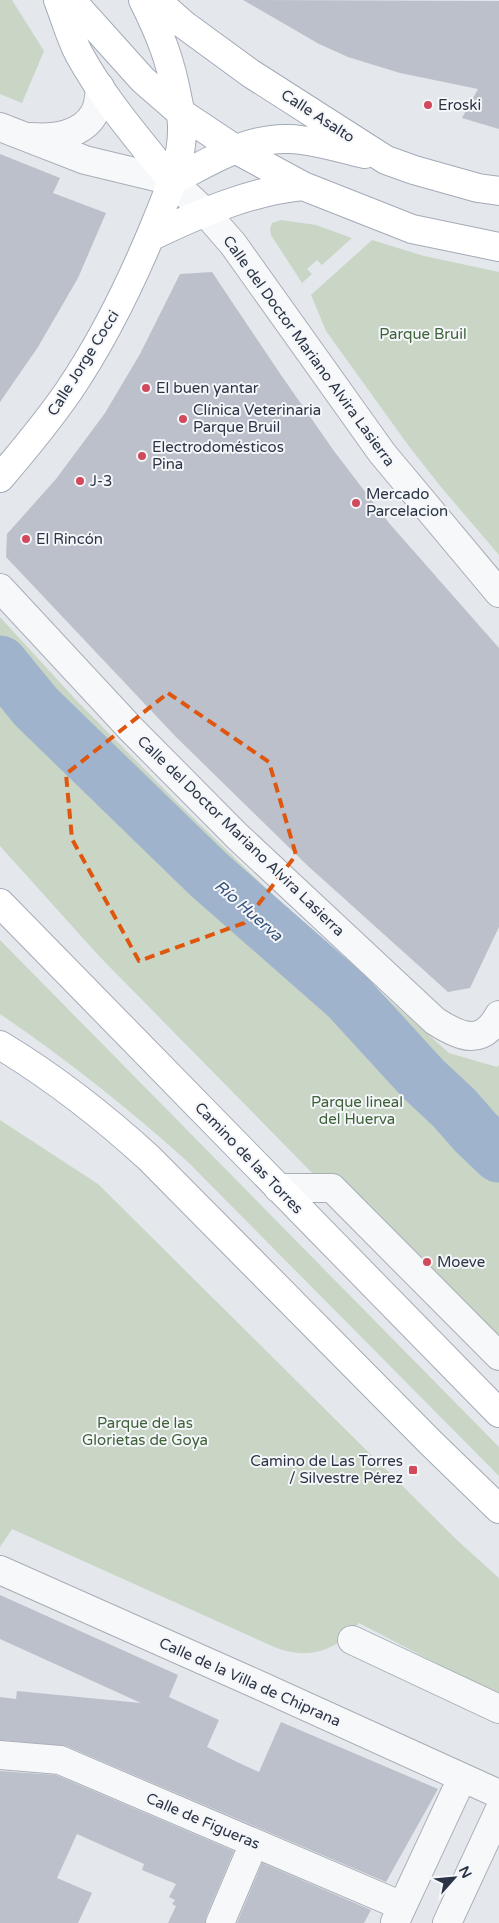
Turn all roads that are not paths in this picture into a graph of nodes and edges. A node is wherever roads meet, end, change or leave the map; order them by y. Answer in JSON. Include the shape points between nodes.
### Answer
{"nodes":[{"id":1,"x":58,"y":0,"type":"edge"},
{"id":2,"x":71,"y":0,"type":"edge"},
{"id":3,"x":143,"y":0,"type":"edge"},
{"id":4,"x":156,"y":0,"type":"edge"},
{"id":5,"x":100,"y":87,"type":"junction"},
{"id":6,"x":180,"y":113,"type":"junction"},
{"id":7,"x":12,"y":131,"type":"edge"},
{"id":8,"x":235,"y":149,"type":"junction"},
{"id":9,"x":386,"y":160,"type":"junction"},
{"id":10,"x":172,"y":181,"type":"junction"},
{"id":11,"x":303,"y":186,"type":"junction"},
{"id":12,"x":499,"y":192,"type":"edge"},
{"id":13,"x":206,"y":213,"type":"junction"},
{"id":14,"x":150,"y":237,"type":"junction"},
{"id":15,"x":499,"y":247,"type":"edge"},
{"id":16,"x":0,"y":478,"type":"edge"},
{"id":17,"x":0,"y":588,"type":"edge"},
{"id":18,"x":499,"y":593,"type":"edge"},
{"id":19,"x":0,"y":902,"type":"edge"},
{"id":20,"x":499,"y":1015,"type":"edge"},
{"id":21,"x":0,"y":1045,"type":"edge"},
{"id":22,"x":278,"y":1188,"type":"junction"},
{"id":23,"x":499,"y":1356,"type":"edge"},
{"id":24,"x":499,"y":1413,"type":"edge"},
{"id":25,"x":499,"y":1509,"type":"edge"},
{"id":26,"x":0,"y":1570,"type":"edge"},
{"id":27,"x":352,"y":1640,"type":"dead end"},
{"id":28,"x":499,"y":1709,"type":"edge"},
{"id":29,"x":0,"y":1756,"type":"edge"},
{"id":30,"x":499,"y":1771,"type":"edge"},
{"id":31,"x":468,"y":1780,"type":"junction"},
{"id":32,"x":499,"y":1794,"type":"edge"},
{"id":33,"x":499,"y":1810,"type":"edge"},
{"id":34,"x":254,"y":1843,"type":"junction"},
{"id":35,"x":398,"y":1914,"type":"edge"},
{"id":36,"x":220,"y":1923,"type":"edge"},
{"id":37,"x":447,"y":1923,"type":"edge"}],
"edges":[{"from":1,"to":5,"type":"main road","via":[[78,53]]},
{"from":2,"to":6,"type":"main road","via":[[143,80]]},
{"from":3,"to":6,"type":"main road","via":[[165,46]]},
{"from":4,"to":9,"type":"main road","name":"Calle Asalto","via":[[250,73]]},
{"from":5,"to":7,"type":"street","via":[[99,104],[94,114],[77,130],[40,138]]},
{"from":5,"to":10,"type":"main road"},
{"from":6,"to":8,"type":"main road"},
{"from":6,"to":10,"type":"main road","via":[[179,159]]},
{"from":7,"to":10,"type":"street","via":[[84,160]]},
{"from":8,"to":9,"type":"main road","via":[[269,140],[289,139]]},
{"from":8,"to":10,"type":"main road"},
{"from":8,"to":11,"type":"main road"},
{"from":9,"to":12,"type":"main road","name":"Calle Asalto"},
{"from":10,"to":13,"type":"street","name":"Calle del Doctor Mariano Alvira Lasierra"},
{"from":10,"to":14,"type":"main road","name":"Calle Jorge Cocci"},
{"from":11,"to":13,"type":"main road","via":[[273,191]]},
{"from":11,"to":15,"type":"main road","via":[[412,229]]},
{"from":13,"to":14,"type":"main road"},
{"from":13,"to":18,"type":"street","name":"Calle del Doctor Mariano Alvira Lasierra","via":[[233,244],[382,453]]},
{"from":14,"to":16,"type":"main road","name":"Calle Jorge Cocci","via":[[119,304],[68,392]]},
{"from":17,"to":20,"type":"street","name":"Calle del Doctor Mariano Alvira Lasierra","via":[[131,729],[237,836],[436,1021],[460,1035],[470,1036],[480,1035],[489,1029]]},
{"from":19,"to":22,"type":"main road","name":"Camino de las Torres"},
{"from":21,"to":25,"type":"main road","via":[[74,1095],[149,1158]]},
{"from":22,"to":23,"type":"street","via":[[332,1188]]},
{"from":22,"to":24,"type":"main road","name":"Camino de las Torres"},
{"from":26,"to":31,"type":"street","name":"Calle de la Villa de Chiprana"},
{"from":27,"to":28,"type":"street"},
{"from":29,"to":34,"type":"street","name":"Calle de Figueras","via":[[60,1760]]},
{"from":30,"to":31,"type":"street"},
{"from":31,"to":32,"type":"street","name":"Calle de la Villa de Chiprana"},
{"from":31,"to":35,"type":"street"},
{"from":33,"to":37,"type":"street"},
{"from":34,"to":35,"type":"street","name":"Calle de Figueras"},
{"from":34,"to":36,"type":"street"}]}
